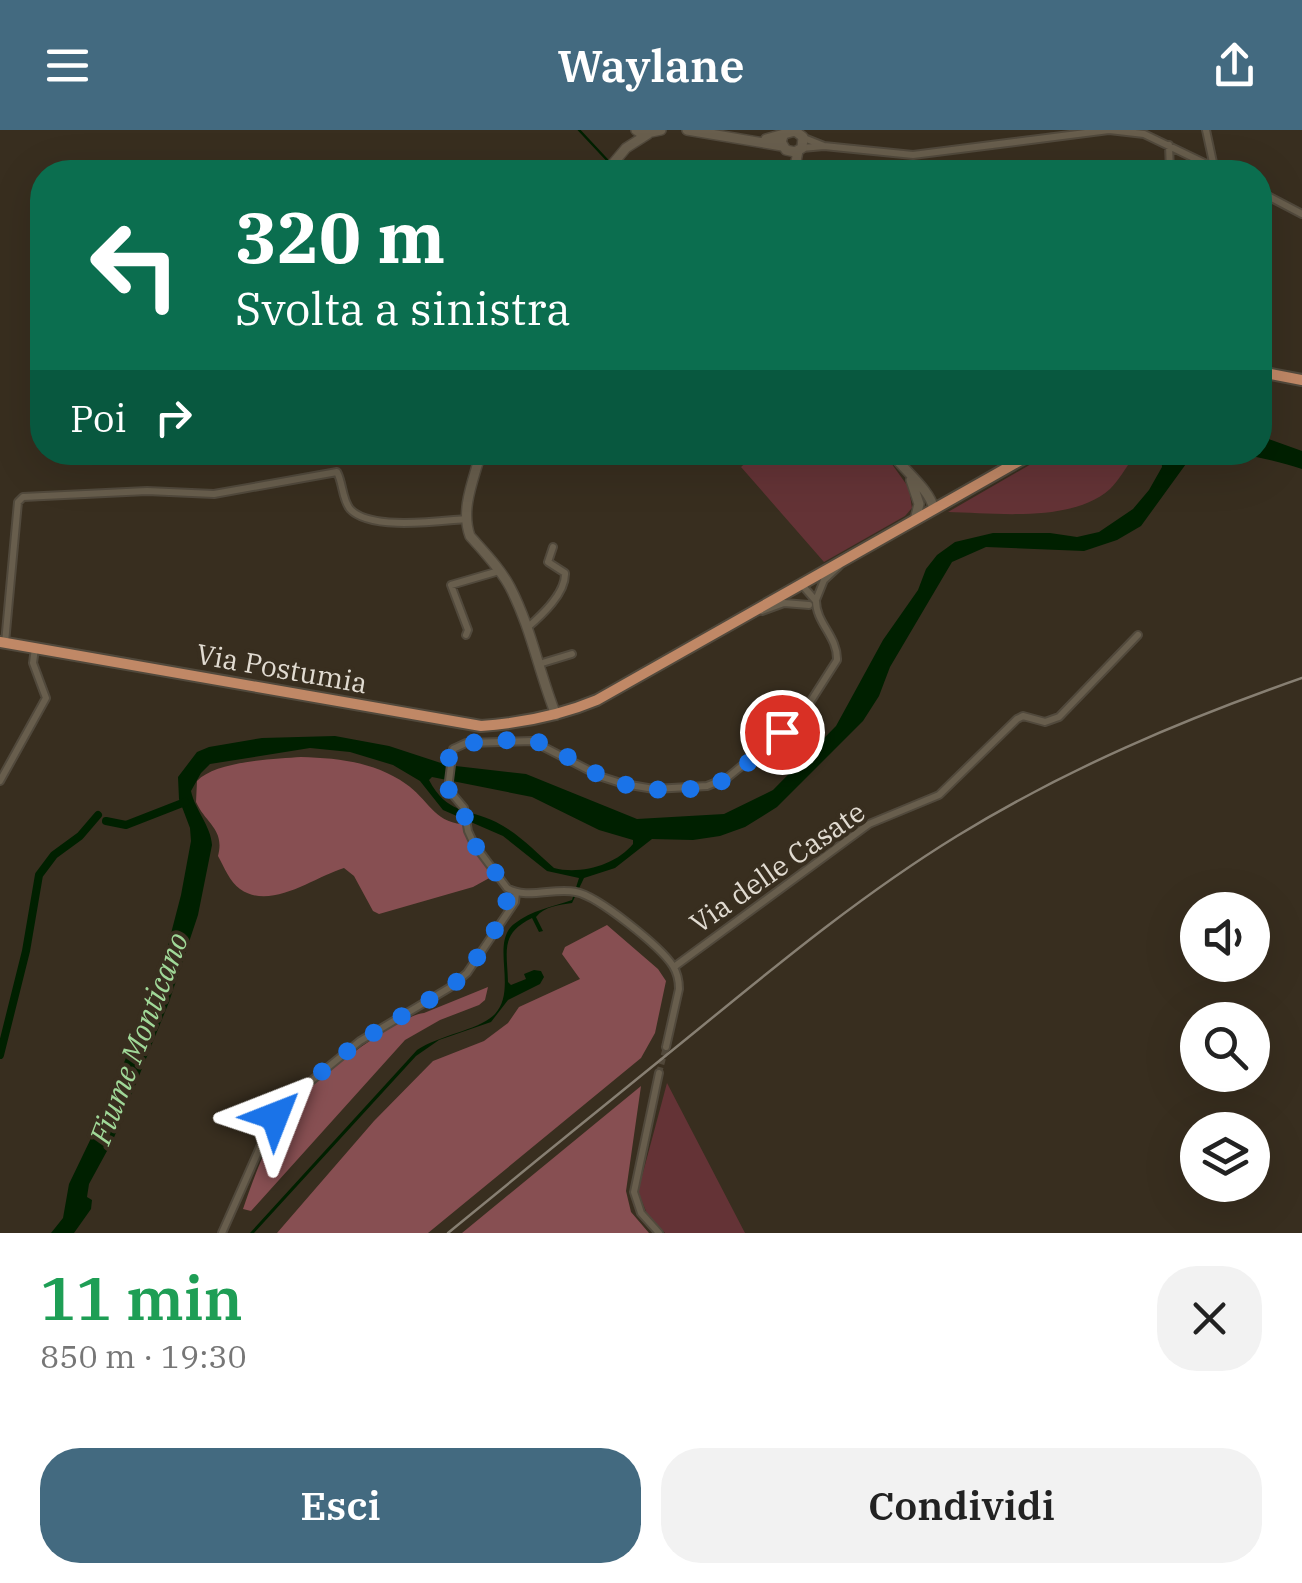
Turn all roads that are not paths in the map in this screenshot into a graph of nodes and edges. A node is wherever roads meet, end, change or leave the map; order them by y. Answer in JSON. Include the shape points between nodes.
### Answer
{"nodes":[{"id":1,"x":636,"y":130,"type":"edge"},
{"id":2,"x":661,"y":130,"type":"edge"},
{"id":3,"x":687,"y":130,"type":"edge"},
{"id":4,"x":1206,"y":130,"type":"edge"},
{"id":5,"x":1128,"y":131,"type":"edge"},
{"id":6,"x":648,"y":134,"type":"junction"},
{"id":7,"x":792,"y":139,"type":"edge"},
{"id":8,"x":1169,"y":145,"type":"junction"},
{"id":9,"x":626,"y":148,"type":"junction"},
{"id":10,"x":616,"y":160,"type":"edge"},
{"id":11,"x":1170,"y":160,"type":"edge"},
{"id":12,"x":1198,"y":160,"type":"edge"},
{"id":13,"x":1212,"y":160,"type":"edge"},
{"id":14,"x":1272,"y":198,"type":"edge"},
{"id":15,"x":1302,"y":214,"type":"edge"},
{"id":16,"x":1272,"y":374,"type":"edge"},
{"id":17,"x":1302,"y":380,"type":"edge"},
{"id":18,"x":479,"y":465,"type":"edge"},
{"id":19,"x":900,"y":465,"type":"edge"},
{"id":20,"x":1012,"y":465,"type":"edge"},
{"id":21,"x":910,"y":478,"type":"junction"},
{"id":22,"x":916,"y":493,"type":"junction"},
{"id":23,"x":929,"y":493,"type":"junction"},
{"id":24,"x":956,"y":497,"type":"junction"},
{"id":25,"x":933,"y":510,"type":"junction"},
{"id":26,"x":466,"y":518,"type":"junction"},
{"id":27,"x":916,"y":520,"type":"junction"},
{"id":28,"x":554,"y":546,"type":"dead end"},
{"id":29,"x":842,"y":562,"type":"junction"},
{"id":30,"x":499,"y":571,"type":"junction"},
{"id":31,"x":802,"y":585,"type":"junction"},
{"id":32,"x":813,"y":605,"type":"junction"},
{"id":33,"x":751,"y":613,"type":"junction"},
{"id":34,"x":527,"y":628,"type":"junction"},
{"id":35,"x":466,"y":635,"type":"dead end"},
{"id":36,"x":1138,"y":635,"type":"dead end"},
{"id":37,"x":2,"y":642,"type":"edge"},
{"id":38,"x":35,"y":648,"type":"junction"},
{"id":39,"x":572,"y":654,"type":"dead end"},
{"id":40,"x":540,"y":664,"type":"junction"},
{"id":41,"x":550,"y":716,"type":"junction"},
{"id":42,"x":0,"y":781,"type":"edge"},
{"id":43,"x":507,"y":888,"type":"junction"},
{"id":44,"x":528,"y":892,"type":"junction"},
{"id":45,"x":516,"y":893,"type":"junction"},
{"id":46,"x":512,"y":905,"type":"junction"},
{"id":47,"x":674,"y":968,"type":"junction"},
{"id":48,"x":666,"y":1047,"type":"tunnel mouth"},
{"id":49,"x":659,"y":1072,"type":"tunnel mouth"},
{"id":50,"x":222,"y":1233,"type":"edge"},
{"id":51,"x":659,"y":1233,"type":"edge"}],
"edges":[{"from":1,"to":6,"type":"street"},
{"from":1,"to":9,"type":"street"},
{"from":2,"to":6,"type":"street"},
{"from":3,"to":7,"type":"street"},
{"from":4,"to":13,"type":"street"},
{"from":5,"to":7,"type":"street","via":[[914,155]]},
{"from":5,"to":8,"type":"street"},
{"from":6,"to":9,"type":"street"},
{"from":8,"to":11,"type":"street"},
{"from":8,"to":12,"type":"street"},
{"from":9,"to":10,"type":"street"},
{"from":14,"to":15,"type":"street"},
{"from":16,"to":17,"type":"main road"},
{"from":18,"to":26,"type":"street"},
{"from":19,"to":21,"type":"street"},
{"from":20,"to":24,"type":"main road"},
{"from":21,"to":22,"type":"street"},
{"from":21,"to":23,"type":"street"},
{"from":22,"to":25,"type":"street"},
{"from":22,"to":27,"type":"street"},
{"from":23,"to":24,"type":"street"},
{"from":23,"to":25,"type":"street"},
{"from":24,"to":25,"type":"main road"},
{"from":25,"to":27,"type":"main road"},
{"from":26,"to":30,"type":"street","via":[[470,536]]},
{"from":26,"to":37,"type":"street","via":[[403,524],[364,516],[348,505],[337,472],[214,494],[23,497]]},
{"from":27,"to":29,"type":"main road"},
{"from":28,"to":34,"type":"street","via":[[548,562],[565,573],[565,582]]},
{"from":29,"to":31,"type":"main road"},
{"from":29,"to":32,"type":"street"},
{"from":30,"to":34,"type":"street"},
{"from":30,"to":35,"type":"street","via":[[451,585]]},
{"from":31,"to":32,"type":"street"},
{"from":31,"to":33,"type":"main road"},
{"from":32,"to":33,"type":"street","via":[[784,603]]},
{"from":32,"to":43,"type":"street","via":[[838,651],[824,684],[800,718],[713,785],[624,784],[532,741],[456,747],[446,784],[464,808],[474,844]]},
{"from":33,"to":41,"type":"main road","name":"Via Postumia","via":[[597,700]]},
{"from":34,"to":40,"type":"street"},
{"from":36,"to":47,"type":"street","name":"Via delle Casate","via":[[1059,717],[1045,722],[1023,716],[939,795],[869,824]]},
{"from":37,"to":38,"type":"main road","name":"Via Postumia"},
{"from":38,"to":41,"type":"main road","name":"Via Postumia","via":[[480,726]]},
{"from":38,"to":42,"type":"street","via":[[32,663],[46,698]]},
{"from":39,"to":40,"type":"street"},
{"from":40,"to":41,"type":"street"},
{"from":43,"to":45,"type":"street"},
{"from":43,"to":46,"type":"street"},
{"from":44,"to":45,"type":"street"},
{"from":44,"to":46,"type":"street"},
{"from":44,"to":47,"type":"street","via":[[577,892],[600,902]]},
{"from":45,"to":46,"type":"street"},
{"from":46,"to":50,"type":"street","via":[[467,973],[372,1032],[289,1099],[268,1127]]},
{"from":47,"to":48,"type":"street","via":[[679,988]]},
{"from":49,"to":51,"type":"street","via":[[634,1192]]}]}
